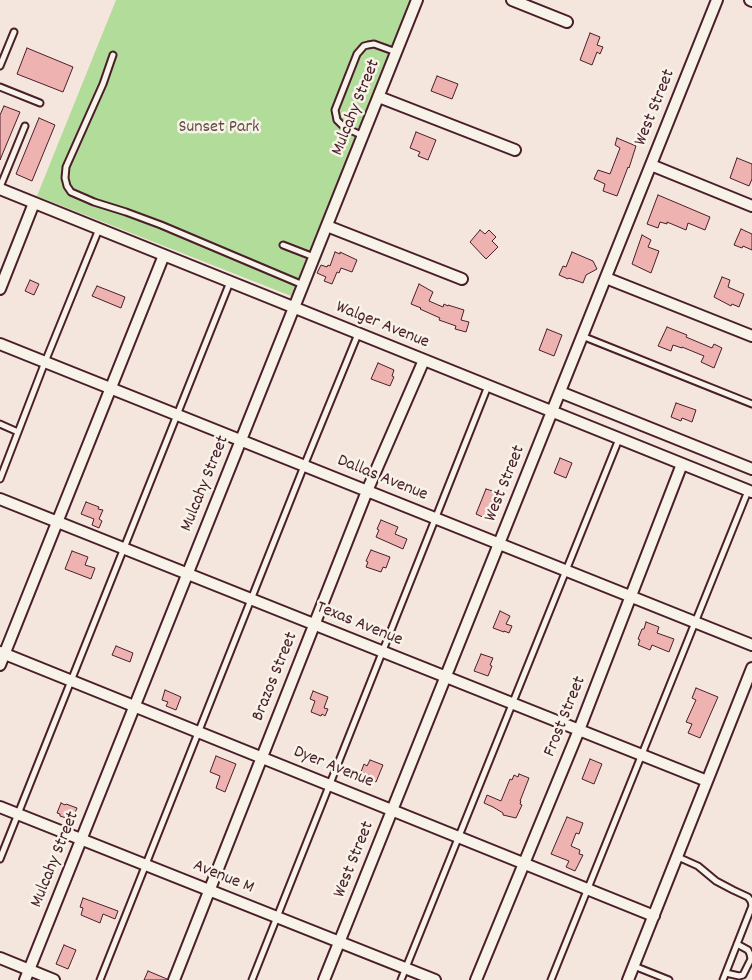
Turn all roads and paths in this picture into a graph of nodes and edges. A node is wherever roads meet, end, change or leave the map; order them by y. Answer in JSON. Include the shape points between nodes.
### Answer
{"nodes":[{"id":1,"x":417,"y":0,"type":"edge"},
{"id":2,"x":512,"y":0,"type":"edge"},
{"id":3,"x":717,"y":0,"type":"edge"},
{"id":4,"x":567,"y":22,"type":"dead end"},
{"id":5,"x":14,"y":32,"type":"dead end"},
{"id":6,"x":397,"y":52,"type":"junction"},
{"id":7,"x":114,"y":55,"type":"dead end"},
{"id":8,"x":0,"y":66,"type":"edge"},
{"id":9,"x":0,"y":87,"type":"edge"},
{"id":10,"x":378,"y":97,"type":"junction"},
{"id":11,"x":40,"y":103,"type":"dead end"},
{"id":12,"x":25,"y":126,"type":"dead end"},
{"id":13,"x":363,"y":136,"type":"junction"},
{"id":14,"x":515,"y":150,"type":"dead end"},
{"id":15,"x":651,"y":166,"type":"junction"},
{"id":16,"x":0,"y":188,"type":"edge"},
{"id":17,"x":34,"y":203,"type":"junction"},
{"id":18,"x":752,"y":206,"type":"edge"},
{"id":19,"x":327,"y":226,"type":"junction"},
{"id":20,"x":99,"y":229,"type":"junction"},
{"id":21,"x":283,"y":245,"type":"dead end"},
{"id":22,"x":164,"y":255,"type":"junction"},
{"id":23,"x":314,"y":257,"type":"junction"},
{"id":24,"x":606,"y":278,"type":"junction"},
{"id":25,"x":462,"y":279,"type":"dead end"},
{"id":26,"x":230,"y":282,"type":"junction"},
{"id":27,"x":303,"y":285,"type":"junction"},
{"id":28,"x":0,"y":289,"type":"edge"},
{"id":29,"x":294,"y":308,"type":"junction"},
{"id":30,"x":358,"y":334,"type":"junction"},
{"id":31,"x":582,"y":336,"type":"junction"},
{"id":32,"x":752,"y":336,"type":"edge"},
{"id":33,"x":0,"y":344,"type":"edge"},
{"id":34,"x":424,"y":360,"type":"junction"},
{"id":35,"x":45,"y":362,"type":"junction"},
{"id":36,"x":488,"y":386,"type":"junction"},
{"id":37,"x":111,"y":388,"type":"junction"},
{"id":38,"x":560,"y":392,"type":"junction"},
{"id":39,"x":752,"y":404,"type":"edge"},
{"id":40,"x":552,"y":412,"type":"junction"},
{"id":41,"x":177,"y":415,"type":"junction"},
{"id":42,"x":0,"y":424,"type":"edge"},
{"id":43,"x":18,"y":432,"type":"junction"},
{"id":44,"x":619,"y":439,"type":"junction"},
{"id":45,"x":241,"y":440,"type":"junction"},
{"id":46,"x":682,"y":464,"type":"junction"},
{"id":47,"x":304,"y":466,"type":"junction"},
{"id":48,"x":752,"y":469,"type":"edge"},
{"id":49,"x":0,"y":479,"type":"edge"},
{"id":50,"x":367,"y":491,"type":"junction"},
{"id":51,"x":750,"y":492,"type":"edge"},
{"id":52,"x":0,"y":499,"type":"edge"},
{"id":53,"x":436,"y":518,"type":"junction"},
{"id":54,"x":57,"y":522,"type":"junction"},
{"id":55,"x":499,"y":544,"type":"junction"},
{"id":56,"x":124,"y":548,"type":"junction"},
{"id":57,"x":566,"y":570,"type":"junction"},
{"id":58,"x":188,"y":574,"type":"junction"},
{"id":59,"x":630,"y":596,"type":"junction"},
{"id":60,"x":252,"y":599,"type":"junction"},
{"id":61,"x":695,"y":622,"type":"junction"},
{"id":62,"x":314,"y":624,"type":"junction"},
{"id":63,"x":752,"y":645,"type":"edge"},
{"id":64,"x":382,"y":652,"type":"junction"},
{"id":65,"x":2,"y":653,"type":"edge"},
{"id":66,"x":0,"y":665,"type":"edge"},
{"id":67,"x":752,"y":668,"type":"edge"},
{"id":68,"x":446,"y":677,"type":"junction"},
{"id":69,"x":71,"y":680,"type":"junction"},
{"id":70,"x":512,"y":703,"type":"junction"},
{"id":71,"x":135,"y":706,"type":"junction"},
{"id":72,"x":578,"y":730,"type":"junction"},
{"id":73,"x":199,"y":732,"type":"junction"},
{"id":74,"x":642,"y":755,"type":"junction"},
{"id":75,"x":262,"y":757,"type":"junction"},
{"id":76,"x":707,"y":781,"type":"junction"},
{"id":77,"x":330,"y":784,"type":"junction"},
{"id":78,"x":0,"y":807,"type":"edge"},
{"id":79,"x":392,"y":810,"type":"junction"},
{"id":80,"x":18,"y":814,"type":"junction"},
{"id":81,"x":459,"y":836,"type":"junction"},
{"id":82,"x":81,"y":839,"type":"junction"},
{"id":83,"x":678,"y":857,"type":"junction"},
{"id":84,"x":0,"y":860,"type":"edge"},
{"id":85,"x":523,"y":862,"type":"junction"},
{"id":86,"x":146,"y":865,"type":"junction"},
{"id":87,"x":588,"y":888,"type":"junction"},
{"id":88,"x":209,"y":890,"type":"junction"},
{"id":89,"x":654,"y":916,"type":"junction"},
{"id":90,"x":277,"y":917,"type":"junction"},
{"id":91,"x":745,"y":924,"type":"junction"},
{"id":92,"x":752,"y":927,"type":"edge"},
{"id":93,"x":339,"y":942,"type":"junction"},
{"id":94,"x":737,"y":944,"type":"junction"},
{"id":95,"x":0,"y":958,"type":"edge"},
{"id":96,"x":634,"y":966,"type":"junction"},
{"id":97,"x":406,"y":968,"type":"junction"},
{"id":98,"x":726,"y":972,"type":"junction"},
{"id":99,"x":27,"y":975,"type":"edge"},
{"id":100,"x":54,"y":980,"type":"edge"},
{"id":101,"x":100,"y":980,"type":"edge"},
{"id":102,"x":174,"y":980,"type":"edge"},
{"id":103,"x":252,"y":980,"type":"edge"},
{"id":104,"x":324,"y":980,"type":"edge"},
{"id":105,"x":401,"y":980,"type":"edge"},
{"id":106,"x":435,"y":980,"type":"edge"},
{"id":107,"x":476,"y":980,"type":"edge"},
{"id":108,"x":551,"y":980,"type":"edge"},
{"id":109,"x":628,"y":980,"type":"edge"},
{"id":110,"x":669,"y":980,"type":"edge"},
{"id":111,"x":723,"y":980,"type":"edge"}],
"edges":[{"from":1,"to":6,"type":"street","name":"Mulcahy Street"},
{"from":2,"to":4,"type":"street"},
{"from":3,"to":15,"type":"street","name":"West Street"},
{"from":5,"to":8,"type":"lane"},
{"from":6,"to":10,"type":"street","name":"Mulcahy Street"},
{"from":6,"to":13,"type":"lane","via":[[374,44],[364,46],[356,54],[335,110],[337,120],[344,127]]},
{"from":7,"to":27,"type":"lane","via":[[66,167],[65,178],[71,192],[161,225]]},
{"from":9,"to":11,"type":"lane"},
{"from":10,"to":13,"type":"street","name":"Mulcahy Street"},
{"from":10,"to":14,"type":"street"},
{"from":12,"to":16,"type":"lane"},
{"from":13,"to":19,"type":"street","name":"Mulcahy Street"},
{"from":15,"to":18,"type":"street"},
{"from":15,"to":24,"type":"street","name":"West Street"},
{"from":16,"to":17,"type":"street","name":"Walger Avenue"},
{"from":17,"to":20,"type":"street","name":"Walger Avenue"},
{"from":17,"to":28,"type":"street"},
{"from":19,"to":23,"type":"street","name":"Mulcahy Street"},
{"from":19,"to":25,"type":"street"},
{"from":20,"to":22,"type":"street","name":"Walger Avenue"},
{"from":20,"to":35,"type":"lane"},
{"from":21,"to":23,"type":"lane"},
{"from":22,"to":26,"type":"street","name":"Walger Avenue"},
{"from":22,"to":37,"type":"street"},
{"from":23,"to":27,"type":"street","name":"Mulcahy Street"},
{"from":24,"to":31,"type":"street","name":"West Street"},
{"from":24,"to":32,"type":"street"},
{"from":26,"to":29,"type":"street","name":"Walger Avenue"},
{"from":26,"to":41,"type":"lane"},
{"from":27,"to":29,"type":"street","name":"Mulcahy Street"},
{"from":29,"to":30,"type":"street","name":"Walger Avenue"},
{"from":29,"to":45,"type":"street","name":"Mulcahy Street"},
{"from":30,"to":34,"type":"street","name":"Walger Avenue"},
{"from":30,"to":47,"type":"lane"},
{"from":31,"to":38,"type":"street","name":"West Street"},
{"from":31,"to":39,"type":"lane"},
{"from":33,"to":35,"type":"street","name":"Dallas Avenue"},
{"from":34,"to":36,"type":"street","name":"Walger Avenue"},
{"from":34,"to":50,"type":"street","name":"Brazos Street"},
{"from":35,"to":37,"type":"street","name":"Dallas Avenue"},
{"from":35,"to":43,"type":"lane"},
{"from":36,"to":40,"type":"street","name":"Walger Avenue"},
{"from":36,"to":53,"type":"lane"},
{"from":37,"to":41,"type":"street","name":"Dallas Avenue"},
{"from":37,"to":54,"type":"street"},
{"from":38,"to":40,"type":"street","name":"West Street"},
{"from":38,"to":48,"type":"street"},
{"from":40,"to":44,"type":"street","name":"Walger Avenue"},
{"from":40,"to":55,"type":"street","name":"West Street"},
{"from":41,"to":45,"type":"street","name":"Dallas Avenue"},
{"from":41,"to":56,"type":"lane"},
{"from":42,"to":43,"type":"lane"},
{"from":43,"to":49,"type":"lane"},
{"from":44,"to":46,"type":"street","name":"Walger Avenue"},
{"from":44,"to":57,"type":"lane"},
{"from":45,"to":47,"type":"street","name":"Dallas Avenue"},
{"from":45,"to":58,"type":"street","name":"Mulcahy Street"},
{"from":46,"to":51,"type":"street","name":"Walger Avenue"},
{"from":46,"to":59,"type":"street","name":"Frost Street"},
{"from":47,"to":50,"type":"street","name":"Dallas Avenue"},
{"from":47,"to":60,"type":"lane"},
{"from":50,"to":53,"type":"street","name":"Dallas Avenue"},
{"from":50,"to":62,"type":"street","name":"Brazos Street"},
{"from":51,"to":61,"type":"lane"},
{"from":52,"to":54,"type":"street","name":"Texas Avenue"},
{"from":53,"to":55,"type":"street","name":"Dallas Avenue"},
{"from":53,"to":64,"type":"lane"},
{"from":54,"to":56,"type":"street","name":"Texas Avenue"},
{"from":54,"to":65,"type":"street"},
{"from":55,"to":57,"type":"street","name":"Dallas Avenue"},
{"from":55,"to":68,"type":"street","name":"West Street"},
{"from":56,"to":58,"type":"street","name":"Texas Avenue"},
{"from":56,"to":69,"type":"lane"},
{"from":57,"to":59,"type":"street","name":"Dallas Avenue"},
{"from":57,"to":70,"type":"lane"},
{"from":58,"to":60,"type":"street","name":"Texas Avenue"},
{"from":58,"to":71,"type":"street","name":"Mulcahy Street"},
{"from":59,"to":61,"type":"street","name":"Dallas Avenue"},
{"from":59,"to":72,"type":"street","name":"Frost Street"},
{"from":60,"to":62,"type":"street","name":"Texas Avenue"},
{"from":60,"to":73,"type":"lane"},
{"from":61,"to":63,"type":"street","name":"Dallas Avenue"},
{"from":61,"to":74,"type":"lane"},
{"from":62,"to":64,"type":"street","name":"Texas Avenue"},
{"from":62,"to":75,"type":"street","name":"Brazos Street"},
{"from":64,"to":68,"type":"street","name":"Texas Avenue"},
{"from":64,"to":77,"type":"lane"},
{"from":65,"to":66,"type":"street"},
{"from":65,"to":69,"type":"street","name":"Dyer Avenue"},
{"from":67,"to":76,"type":"street"},
{"from":68,"to":70,"type":"street","name":"Texas Avenue"},
{"from":68,"to":79,"type":"street","name":"West Street"},
{"from":69,"to":71,"type":"street","name":"Dyer Avenue"},
{"from":69,"to":80,"type":"lane"},
{"from":70,"to":72,"type":"street","name":"Texas Avenue"},
{"from":70,"to":81,"type":"lane"},
{"from":71,"to":73,"type":"street","name":"Dyer Avenue"},
{"from":71,"to":82,"type":"street","name":"Mulcahy Street"},
{"from":72,"to":74,"type":"street","name":"Texas Avenue"},
{"from":72,"to":85,"type":"street","name":"Frost Street"},
{"from":73,"to":75,"type":"street","name":"Dyer Avenue"},
{"from":73,"to":86,"type":"lane"},
{"from":74,"to":76,"type":"street","name":"Texas Avenue"},
{"from":74,"to":87,"type":"lane"},
{"from":75,"to":77,"type":"street","name":"Dyer Avenue"},
{"from":75,"to":88,"type":"street","name":"Brazos Street"},
{"from":76,"to":83,"type":"street"},
{"from":77,"to":79,"type":"street","name":"Dyer Avenue"},
{"from":77,"to":90,"type":"lane"},
{"from":78,"to":80,"type":"street","name":"Avenue M"},
{"from":79,"to":81,"type":"street","name":"Dyer Avenue"},
{"from":79,"to":93,"type":"street","name":"West Street"},
{"from":80,"to":82,"type":"street","name":"Avenue M"},
{"from":80,"to":84,"type":"lane"},
{"from":81,"to":85,"type":"street","name":"Dyer Avenue"},
{"from":81,"to":97,"type":"lane"},
{"from":82,"to":86,"type":"street","name":"Avenue M"},
{"from":82,"to":99,"type":"street","name":"Mulcahy Street"},
{"from":83,"to":89,"type":"street"},
{"from":83,"to":91,"type":"lane","via":[[748,897],[752,906]]},
{"from":85,"to":87,"type":"street","name":"Dyer Avenue"},
{"from":85,"to":107,"type":"street","name":"Frost Street"},
{"from":86,"to":88,"type":"street","name":"Avenue M"},
{"from":86,"to":101,"type":"lane"},
{"from":87,"to":89,"type":"street","name":"Dyer Avenue"},
{"from":87,"to":108,"type":"lane"},
{"from":88,"to":90,"type":"street","name":"Avenue M"},
{"from":88,"to":102,"type":"street","name":"Brazos Street"},
{"from":89,"to":96,"type":"street"},
{"from":90,"to":93,"type":"street","name":"Avenue M"},
{"from":90,"to":103,"type":"lane"},
{"from":91,"to":92,"type":"lane"},
{"from":91,"to":94,"type":"lane"},
{"from":93,"to":97,"type":"street","name":"Avenue M"},
{"from":93,"to":104,"type":"street","name":"West Street"},
{"from":94,"to":98,"type":"lane"},
{"from":94,"to":98,"type":"lane","via":[[748,950],[751,959],[743,975]]},
{"from":95,"to":99,"type":"street"},
{"from":96,"to":109,"type":"street"},
{"from":96,"to":110,"type":"lane"},
{"from":97,"to":105,"type":"lane"},
{"from":97,"to":106,"type":"street","name":"Avenue M"},
{"from":98,"to":111,"type":"lane"},
{"from":99,"to":100,"type":"street"}]}
